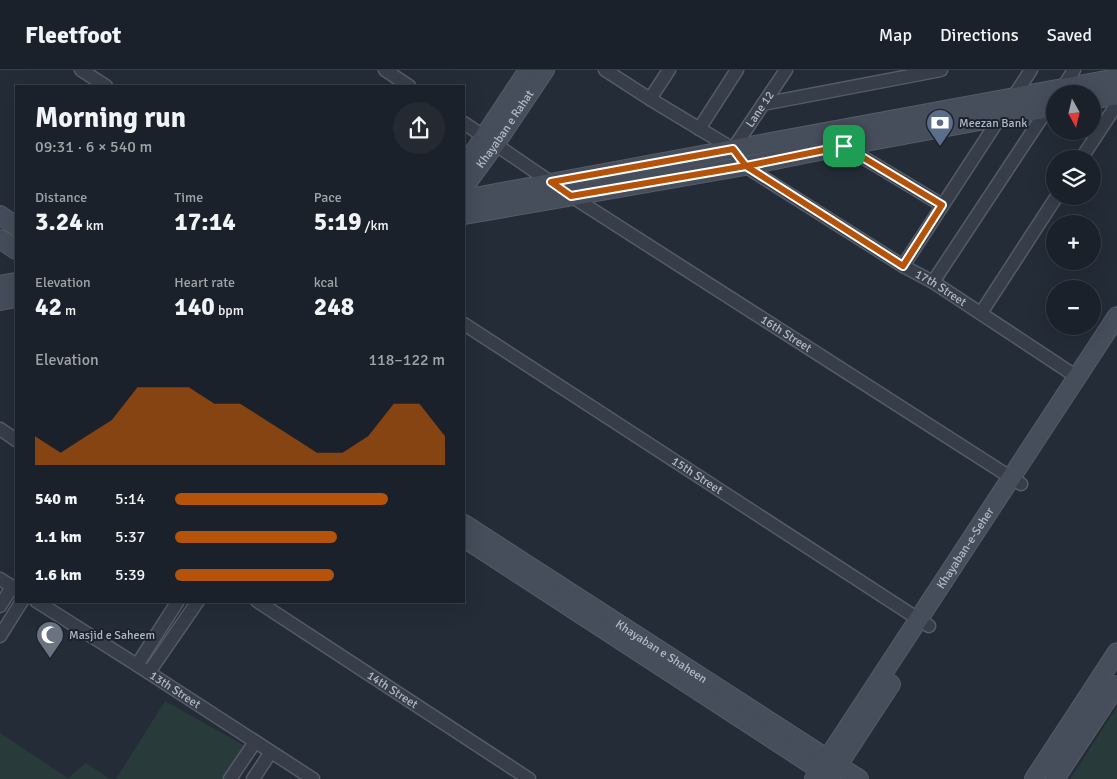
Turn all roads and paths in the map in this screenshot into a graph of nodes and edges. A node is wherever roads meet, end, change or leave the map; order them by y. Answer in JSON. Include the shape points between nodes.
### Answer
{"nodes":[{"id":1,"x":81,"y":70,"type":"edge"},
{"id":2,"x":385,"y":70,"type":"edge"},
{"id":3,"x":528,"y":70,"type":"edge"},
{"id":4,"x":545,"y":70,"type":"edge"},
{"id":5,"x":605,"y":70,"type":"edge"},
{"id":6,"x":669,"y":70,"type":"edge"},
{"id":7,"x":737,"y":70,"type":"edge"},
{"id":8,"x":786,"y":70,"type":"edge"},
{"id":9,"x":941,"y":70,"type":"edge"},
{"id":10,"x":1032,"y":70,"type":"edge"},
{"id":11,"x":1074,"y":70,"type":"edge"},
{"id":12,"x":918,"y":72,"type":"edge"},
{"id":13,"x":1117,"y":78,"type":"edge"},
{"id":14,"x":104,"y":85,"type":"edge"},
{"id":15,"x":408,"y":85,"type":"edge"},
{"id":16,"x":1065,"y":85,"type":"edge"},
{"id":17,"x":1097,"y":85,"type":"edge"},
{"id":18,"x":1117,"y":96,"type":"edge"},
{"id":19,"x":1014,"y":97,"type":"junction"},
{"id":20,"x":650,"y":99,"type":"junction"},
{"id":21,"x":1046,"y":99,"type":"edge"},
{"id":22,"x":1101,"y":99,"type":"edge"},
{"id":23,"x":1046,"y":102,"type":"edge"},
{"id":24,"x":763,"y":104,"type":"junction"},
{"id":25,"x":1117,"y":104,"type":"edge"},
{"id":26,"x":1046,"y":114,"type":"edge"},
{"id":27,"x":1000,"y":117,"type":"junction"},
{"id":28,"x":465,"y":123,"type":"edge"},
{"id":29,"x":699,"y":129,"type":"junction"},
{"id":30,"x":490,"y":140,"type":"junction"},
{"id":31,"x":844,"y":146,"type":"junction"},
{"id":32,"x":733,"y":149,"type":"junction"},
{"id":33,"x":1087,"y":150,"type":"edge"},
{"id":34,"x":465,"y":166,"type":"edge"},
{"id":35,"x":746,"y":166,"type":"junction"},
{"id":36,"x":551,"y":182,"type":"junction"},
{"id":37,"x":465,"y":185,"type":"edge"},
{"id":38,"x":571,"y":196,"type":"junction"},
{"id":39,"x":465,"y":199,"type":"edge"},
{"id":40,"x":942,"y":205,"type":"junction"},
{"id":41,"x":1051,"y":205,"type":"edge"},
{"id":42,"x":0,"y":215,"type":"edge"},
{"id":43,"x":465,"y":215,"type":"edge"},
{"id":44,"x":15,"y":225,"type":"edge"},
{"id":45,"x":0,"y":239,"type":"edge"},
{"id":46,"x":15,"y":249,"type":"edge"},
{"id":47,"x":903,"y":266,"type":"junction"},
{"id":48,"x":15,"y":282,"type":"edge"},
{"id":49,"x":933,"y":282,"type":"junction"},
{"id":50,"x":0,"y":285,"type":"edge"},
{"id":51,"x":15,"y":298,"type":"edge"},
{"id":52,"x":0,"y":301,"type":"edge"},
{"id":53,"x":981,"y":313,"type":"junction"},
{"id":54,"x":1117,"y":316,"type":"edge"},
{"id":55,"x":465,"y":325,"type":"edge"},
{"id":56,"x":1117,"y":336,"type":"edge"},
{"id":57,"x":1077,"y":377,"type":"junction"},
{"id":58,"x":0,"y":430,"type":"edge"},
{"id":59,"x":15,"y":439,"type":"edge"},
{"id":60,"x":1016,"y":481,"type":"junction"},
{"id":61,"x":465,"y":525,"type":"edge"},
{"id":62,"x":465,"y":539,"type":"edge"},
{"id":63,"x":0,"y":579,"type":"edge"},
{"id":64,"x":14,"y":588,"type":"edge"},
{"id":65,"x":21,"y":603,"type":"edge"},
{"id":66,"x":39,"y":603,"type":"edge"},
{"id":67,"x":177,"y":603,"type":"edge"},
{"id":68,"x":197,"y":603,"type":"edge"},
{"id":69,"x":260,"y":603,"type":"edge"},
{"id":70,"x":0,"y":606,"type":"edge"},
{"id":71,"x":924,"y":622,"type":"junction"},
{"id":72,"x":0,"y":636,"type":"edge"},
{"id":73,"x":1117,"y":652,"type":"edge"},
{"id":74,"x":137,"y":664,"type":"junction"},
{"id":75,"x":149,"y":672,"type":"junction"},
{"id":76,"x":1117,"y":685,"type":"edge"},
{"id":77,"x":255,"y":742,"type":"junction"},
{"id":78,"x":271,"y":752,"type":"junction"},
{"id":79,"x":828,"y":773,"type":"edge"},
{"id":80,"x":230,"y":779,"type":"edge"},
{"id":81,"x":253,"y":779,"type":"edge"},
{"id":82,"x":313,"y":779,"type":"edge"},
{"id":83,"x":530,"y":779,"type":"edge"},
{"id":84,"x":859,"y":779,"type":"edge"},
{"id":85,"x":1034,"y":779,"type":"edge"},
{"id":86,"x":1055,"y":779,"type":"edge"}],
"edges":[{"from":1,"to":14,"type":"street"},
{"from":2,"to":15,"type":"street"},
{"from":3,"to":30,"type":"street","name":"Khayaban e Rahat"},
{"from":4,"to":30,"type":"street","name":"Khayaban e Rahat"},
{"from":5,"to":20,"type":"street","name":"17th Street"},
{"from":6,"to":20,"type":"street"},
{"from":7,"to":29,"type":"street"},
{"from":8,"to":24,"type":"street","name":"Lane 12"},
{"from":9,"to":12,"type":"street"},
{"from":10,"to":19,"type":"street"},
{"from":11,"to":16,"type":"street"},
{"from":12,"to":24,"type":"street"},
{"from":13,"to":17,"type":"street"},
{"from":18,"to":22,"type":"street"},
{"from":19,"to":21,"type":"street"},
{"from":19,"to":27,"type":"street"},
{"from":19,"to":32,"type":"street"},
{"from":20,"to":29,"type":"street","name":"17th Street"},
{"from":23,"to":27,"type":"street"},
{"from":24,"to":32,"type":"street","name":"Lane 12"},
{"from":25,"to":33,"type":"street"},
{"from":26,"to":49,"type":"street"},
{"from":27,"to":31,"type":"street"},
{"from":27,"to":40,"type":"street"},
{"from":28,"to":30,"type":"street"},
{"from":29,"to":32,"type":"street","name":"17th Street"},
{"from":30,"to":34,"type":"street","name":"Khayaban e Rahat"},
{"from":30,"to":36,"type":"street","name":"16th Street"},
{"from":30,"to":37,"type":"street","name":"Khayaban e Rahat"},
{"from":31,"to":35,"type":"street"},
{"from":31,"to":40,"type":"street"},
{"from":32,"to":35,"type":"street","name":"17th Street"},
{"from":32,"to":36,"type":"street"},
{"from":35,"to":38,"type":"street"},
{"from":35,"to":47,"type":"street","name":"17th Street"},
{"from":36,"to":38,"type":"street","name":"16th Street"},
{"from":36,"to":39,"type":"street"},
{"from":38,"to":43,"type":"street"},
{"from":38,"to":60,"type":"street","name":"16th Street"},
{"from":40,"to":47,"type":"street"},
{"from":41,"to":53,"type":"street"},
{"from":42,"to":44,"type":"street"},
{"from":45,"to":46,"type":"street"},
{"from":47,"to":49,"type":"street","name":"17th Street"},
{"from":48,"to":50,"type":"street"},
{"from":49,"to":53,"type":"street","name":"17th Street"},
{"from":51,"to":52,"type":"street"},
{"from":53,"to":57,"type":"street","name":"17th Street"},
{"from":54,"to":57,"type":"street","name":"Khayaban-e-Seher"},
{"from":55,"to":71,"type":"street","name":"15th Street"},
{"from":56,"to":60,"type":"street","name":"Khayaban-e-Seher"},
{"from":57,"to":60,"type":"street","name":"Khayaban-e-Seher"},
{"from":58,"to":59,"type":"street"},
{"from":60,"to":71,"type":"street","name":"Khayaban-e-Seher"},
{"from":61,"to":79,"type":"street","name":"Khayaban e Shaheen"},
{"from":62,"to":79,"type":"street","name":"Khayaban e Shaheen"},
{"from":63,"to":64,"type":"street"},
{"from":64,"to":70,"type":"street"},
{"from":65,"to":72,"type":"street"},
{"from":66,"to":74,"type":"street","name":"13th Street"},
{"from":67,"to":74,"type":"street"},
{"from":68,"to":75,"type":"street"},
{"from":69,"to":83,"type":"street","name":"14th Street"},
{"from":71,"to":79,"type":"street","name":"Khayaban-e-Seher"},
{"from":73,"to":85,"type":"street"},
{"from":74,"to":75,"type":"street","name":"13th Street"},
{"from":75,"to":77,"type":"street","name":"13th Street"},
{"from":76,"to":86,"type":"street"},
{"from":77,"to":78,"type":"street","name":"13th Street"},
{"from":77,"to":80,"type":"street"},
{"from":78,"to":81,"type":"street"},
{"from":78,"to":82,"type":"street","name":"13th Street"},
{"from":79,"to":84,"type":"street","name":"Khayaban e Shaheen"}]}
